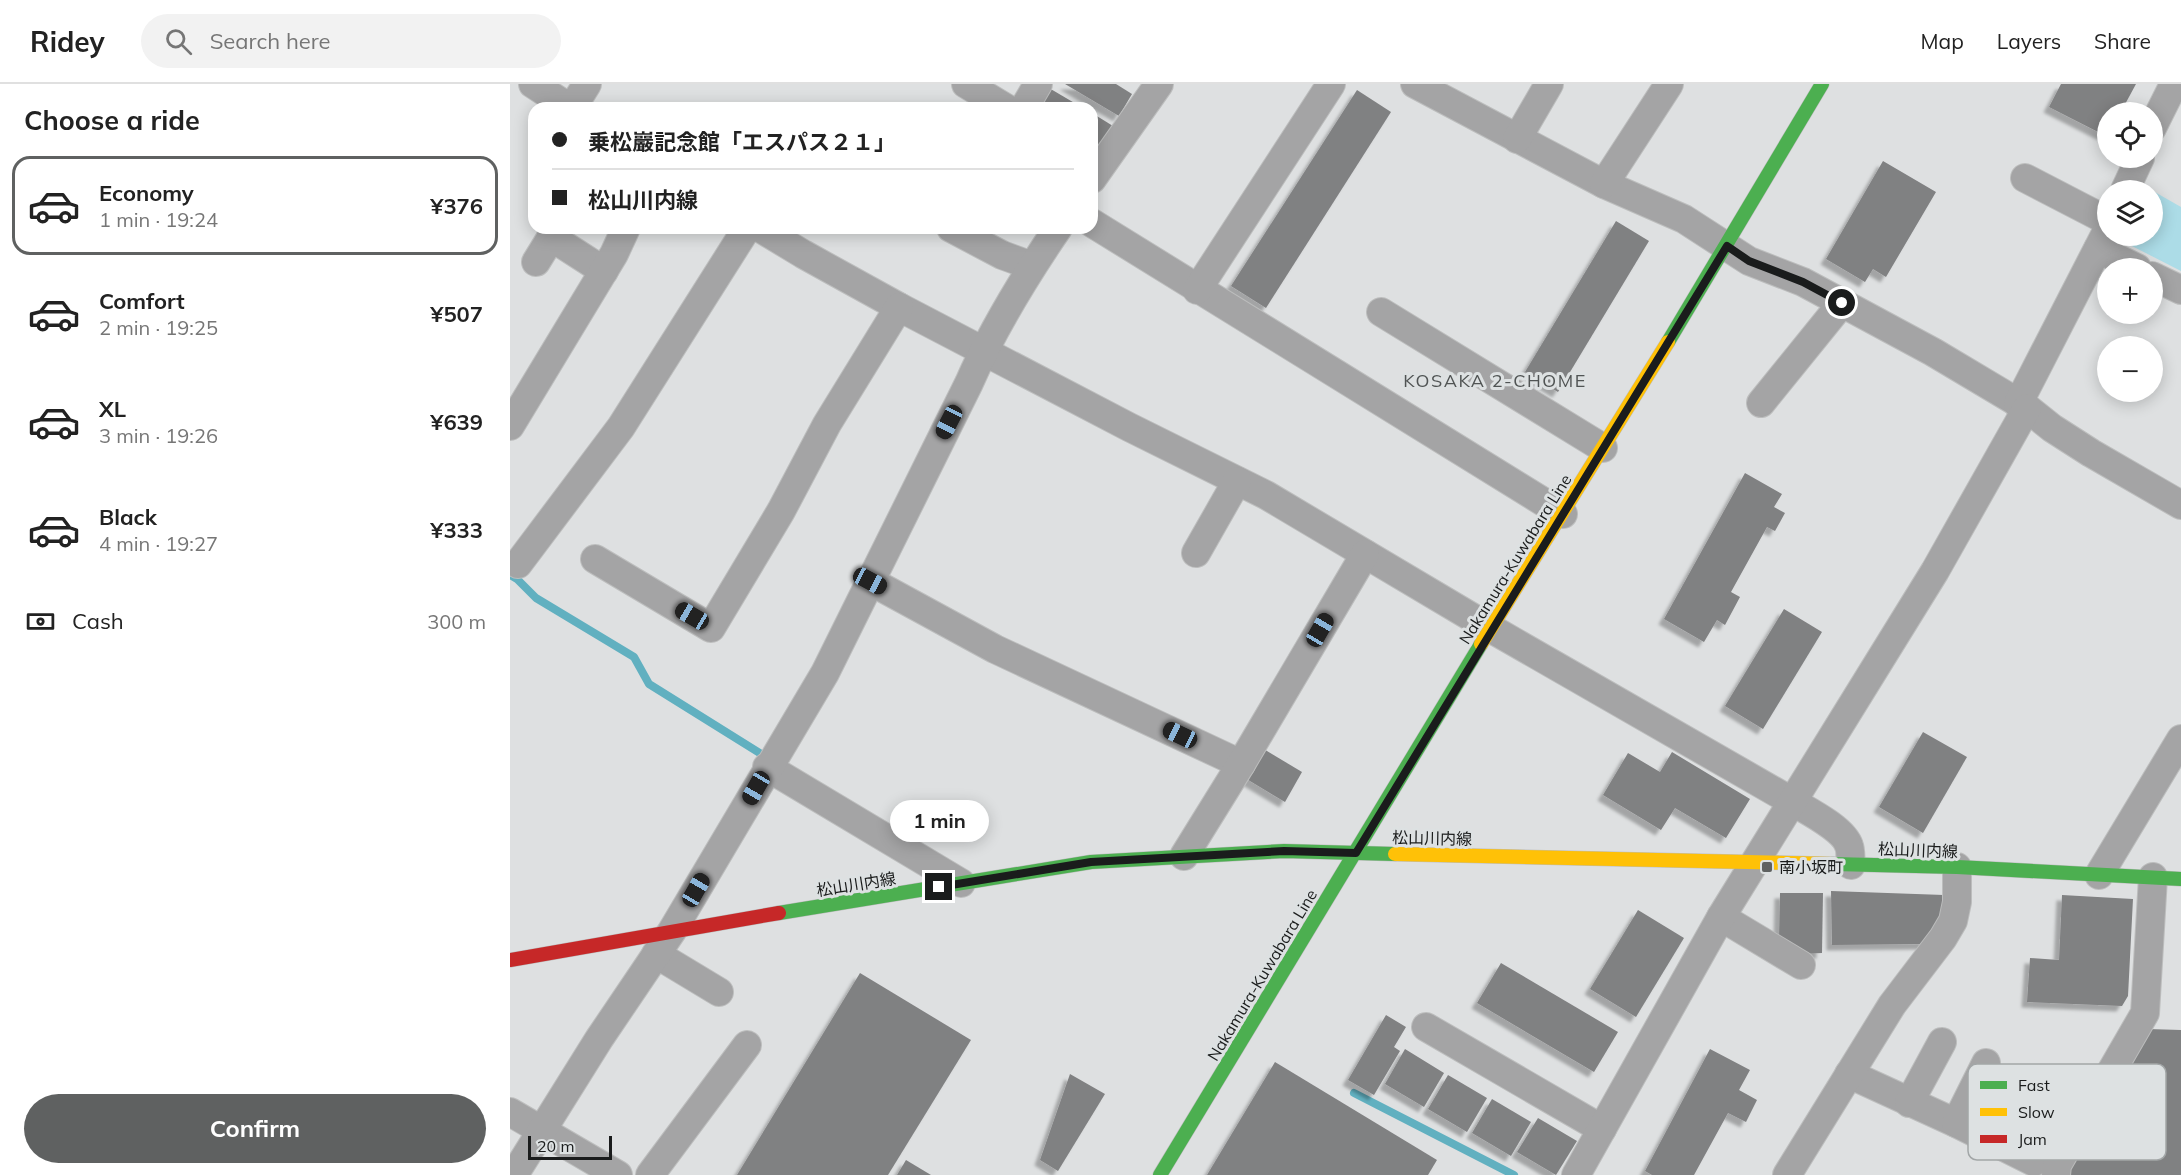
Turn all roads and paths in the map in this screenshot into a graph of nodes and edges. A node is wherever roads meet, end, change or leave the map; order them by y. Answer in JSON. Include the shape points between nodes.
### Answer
{"nodes":[{"id":1,"x":533,"y":84,"type":"edge"},
{"id":2,"x":587,"y":84,"type":"edge"},
{"id":3,"x":966,"y":84,"type":"edge"},
{"id":4,"x":1038,"y":84,"type":"edge"},
{"id":5,"x":1159,"y":84,"type":"edge"},
{"id":6,"x":1331,"y":84,"type":"edge"},
{"id":7,"x":1414,"y":84,"type":"edge"},
{"id":8,"x":1549,"y":84,"type":"edge"},
{"id":9,"x":1669,"y":84,"type":"edge"},
{"id":10,"x":1822,"y":84,"type":"edge"},
{"id":11,"x":2174,"y":84,"type":"edge"},
{"id":12,"x":562,"y":102,"type":"edge"},
{"id":13,"x":575,"y":102,"type":"edge"},
{"id":14,"x":996,"y":102,"type":"edge"},
{"id":15,"x":1028,"y":102,"type":"edge"},
{"id":16,"x":2163,"y":106,"type":"edge"},
{"id":17,"x":1517,"y":139,"type":"junction"},
{"id":18,"x":1098,"y":164,"type":"edge"},
{"id":19,"x":2025,"y":178,"type":"dead end"},
{"id":20,"x":1604,"y":184,"type":"junction"},
{"id":21,"x":2097,"y":215,"type":"edge"},
{"id":22,"x":1098,"y":227,"type":"edge"},
{"id":23,"x":553,"y":234,"type":"edge"},
{"id":24,"x":555,"y":234,"type":"edge"},
{"id":25,"x":623,"y":234,"type":"edge"},
{"id":26,"x":743,"y":234,"type":"edge"},
{"id":27,"x":770,"y":234,"type":"edge"},
{"id":28,"x":962,"y":234,"type":"edge"},
{"id":29,"x":1054,"y":234,"type":"edge"},
{"id":30,"x":1727,"y":246,"type":"junction"},
{"id":31,"x":2100,"y":246,"type":"edge"},
{"id":32,"x":2111,"y":246,"type":"edge"},
{"id":33,"x":2125,"y":258,"type":"edge"},
{"id":34,"x":536,"y":262,"type":"dead end"},
{"id":35,"x":1032,"y":266,"type":"junction"},
{"id":36,"x":604,"y":271,"type":"junction"},
{"id":37,"x":2163,"y":281,"type":"edge"},
{"id":38,"x":1197,"y":290,"type":"junction"},
{"id":39,"x":2181,"y":290,"type":"edge"},
{"id":40,"x":1842,"y":303,"type":"junction"},
{"id":41,"x":899,"y":308,"type":"junction"},
{"id":42,"x":1381,"y":312,"type":"dead end"},
{"id":43,"x":984,"y":350,"type":"junction"},
{"id":44,"x":1761,"y":403,"type":"dead end"},
{"id":45,"x":2023,"y":406,"type":"junction"},
{"id":46,"x":510,"y":426,"type":"edge"},
{"id":47,"x":1603,"y":448,"type":"junction"},
{"id":48,"x":1237,"y":481,"type":"junction"},
{"id":49,"x":2181,"y":505,"type":"edge"},
{"id":50,"x":1563,"y":514,"type":"junction"},
{"id":51,"x":1196,"y":553,"type":"dead end"},
{"id":52,"x":1365,"y":554,"type":"junction"},
{"id":53,"x":595,"y":559,"type":"dead end"},
{"id":54,"x":518,"y":564,"type":"dead end"},
{"id":55,"x":870,"y":581,"type":"junction"},
{"id":56,"x":1491,"y":628,"type":"junction"},
{"id":57,"x":2181,"y":739,"type":"edge"},
{"id":58,"x":1241,"y":764,"type":"junction"},
{"id":59,"x":767,"y":767,"type":"junction"},
{"id":60,"x":1793,"y":802,"type":"junction"},
{"id":61,"x":1356,"y":853,"type":"junction"},
{"id":62,"x":1184,"y":856,"type":"junction"},
{"id":63,"x":1756,"y":862,"type":"junction"},
{"id":64,"x":1851,"y":865,"type":"junction"},
{"id":65,"x":1957,"y":867,"type":"junction"},
{"id":66,"x":2099,"y":875,"type":"junction"},
{"id":67,"x":2153,"y":877,"type":"junction"},
{"id":68,"x":2181,"y":879,"type":"edge"},
{"id":69,"x":961,"y":883,"type":"junction"},
{"id":70,"x":1721,"y":917,"type":"junction"},
{"id":71,"x":672,"y":931,"type":"junction"},
{"id":72,"x":656,"y":954,"type":"junction"},
{"id":73,"x":510,"y":960,"type":"edge"},
{"id":74,"x":1802,"y":965,"type":"dead end"},
{"id":75,"x":719,"y":992,"type":"dead end"},
{"id":76,"x":1426,"y":1027,"type":"dead end"},
{"id":77,"x":1942,"y":1042,"type":"dead end"},
{"id":78,"x":747,"y":1045,"type":"dead end"},
{"id":79,"x":2115,"y":1064,"type":"edge"},
{"id":80,"x":1849,"y":1074,"type":"junction"},
{"id":81,"x":1968,"y":1099,"type":"edge"},
{"id":82,"x":1909,"y":1103,"type":"junction"},
{"id":83,"x":510,"y":1112,"type":"edge"},
{"id":84,"x":1956,"y":1123,"type":"junction"},
{"id":85,"x":1968,"y":1129,"type":"edge"},
{"id":86,"x":543,"y":1130,"type":"junction"},
{"id":87,"x":1602,"y":1130,"type":"junction"},
{"id":88,"x":2030,"y":1160,"type":"edge"},
{"id":89,"x":2060,"y":1160,"type":"edge"},
{"id":90,"x":2045,"y":1168,"type":"edge"},
{"id":91,"x":514,"y":1175,"type":"edge"},
{"id":92,"x":618,"y":1175,"type":"edge"},
{"id":93,"x":650,"y":1175,"type":"edge"},
{"id":94,"x":1160,"y":1175,"type":"edge"},
{"id":95,"x":1576,"y":1175,"type":"edge"},
{"id":96,"x":1787,"y":1175,"type":"edge"}],
"edges":[{"from":1,"to":12,"type":"street"},
{"from":2,"to":13,"type":"street"},
{"from":3,"to":14,"type":"street"},
{"from":4,"to":15,"type":"street"},
{"from":5,"to":18,"type":"street"},
{"from":6,"to":38,"type":"street"},
{"from":7,"to":17,"type":"street"},
{"from":8,"to":17,"type":"street"},
{"from":9,"to":20,"type":"street"},
{"from":10,"to":30,"type":"main road","name":"Nakamura-Kuwabara Line"},
{"from":11,"to":16,"type":"street"},
{"from":17,"to":20,"type":"street"},
{"from":19,"to":21,"type":"street"},
{"from":20,"to":30,"type":"street","via":[[1684,219]]},
{"from":22,"to":38,"type":"street"},
{"from":23,"to":34,"type":"street"},
{"from":24,"to":36,"type":"street"},
{"from":25,"to":36,"type":"street"},
{"from":26,"to":54,"type":"street","via":[[621,427]]},
{"from":27,"to":41,"type":"street"},
{"from":28,"to":35,"type":"street"},
{"from":29,"to":35,"type":"street"},
{"from":30,"to":40,"type":"street","via":[[1749,261],[1803,282]]},
{"from":30,"to":47,"type":"main road","name":"Nakamura-Kuwabara Line"},
{"from":31,"to":45,"type":"street"},
{"from":32,"to":33,"type":"street"},
{"from":35,"to":43,"type":"street"},
{"from":36,"to":46,"type":"street"},
{"from":37,"to":39,"type":"street"},
{"from":38,"to":50,"type":"street"},
{"from":40,"to":44,"type":"street"},
{"from":40,"to":45,"type":"street"},
{"from":41,"to":43,"type":"street"},
{"from":41,"to":53,"type":"street","via":[[711,628]]},
{"from":42,"to":47,"type":"street"},
{"from":43,"to":48,"type":"street"},
{"from":43,"to":55,"type":"street"},
{"from":45,"to":49,"type":"street","via":[[2091,453]]},
{"from":45,"to":60,"type":"street","via":[[1935,571]]},
{"from":47,"to":50,"type":"main road","name":"Nakamura-Kuwabara Line"},
{"from":48,"to":51,"type":"street"},
{"from":48,"to":52,"type":"street"},
{"from":50,"to":56,"type":"main road","name":"Nakamura-Kuwabara Line"},
{"from":52,"to":56,"type":"street"},
{"from":52,"to":58,"type":"street"},
{"from":55,"to":58,"type":"street","via":[[995,650]]},
{"from":55,"to":59,"type":"street","via":[[825,673]]},
{"from":56,"to":60,"type":"street"},
{"from":56,"to":61,"type":"main road","name":"Nakamura-Kuwabara Line"},
{"from":57,"to":66,"type":"street"},
{"from":58,"to":62,"type":"street"},
{"from":59,"to":69,"type":"street"},
{"from":59,"to":71,"type":"street"},
{"from":60,"to":63,"type":"street"},
{"from":60,"to":64,"type":"street","via":[[1846,839]]},
{"from":61,"to":62,"type":"main road","name":"松山川内線","via":[[1284,851]]},
{"from":61,"to":63,"type":"main road","name":"松山川内線"},
{"from":61,"to":94,"type":"main road","name":"Nakamura-Kuwabara Line"},
{"from":62,"to":69,"type":"main road","name":"松山川内線","via":[[1091,862]]},
{"from":63,"to":64,"type":"main road","name":"松山川内線"},
{"from":63,"to":70,"type":"street"},
{"from":64,"to":65,"type":"main road","name":"松山川内線"},
{"from":65,"to":66,"type":"main road","name":"松山川内線"},
{"from":65,"to":80,"type":"street","via":[[1958,902],[1953,921],[1892,1005]]},
{"from":66,"to":67,"type":"main road","name":"松山川内線"},
{"from":67,"to":68,"type":"main road","name":"松山川内線"},
{"from":67,"to":79,"type":"street","via":[[2145,1013]]},
{"from":69,"to":71,"type":"main road","name":"松山川内線"},
{"from":70,"to":74,"type":"street"},
{"from":70,"to":87,"type":"street"},
{"from":71,"to":72,"type":"street"},
{"from":71,"to":73,"type":"main road","name":"松山川内線"},
{"from":72,"to":75,"type":"street"},
{"from":72,"to":86,"type":"street"},
{"from":76,"to":87,"type":"street"},
{"from":77,"to":82,"type":"street"},
{"from":78,"to":93,"type":"street"},
{"from":80,"to":82,"type":"street"},
{"from":80,"to":96,"type":"street"},
{"from":81,"to":84,"type":"street"},
{"from":82,"to":84,"type":"street"},
{"from":83,"to":86,"type":"street"},
{"from":84,"to":85,"type":"street"},
{"from":86,"to":91,"type":"street"},
{"from":86,"to":92,"type":"street"},
{"from":87,"to":95,"type":"street"},
{"from":88,"to":90,"type":"street"},
{"from":89,"to":90,"type":"street","via":[[2057,1165]]}]}
